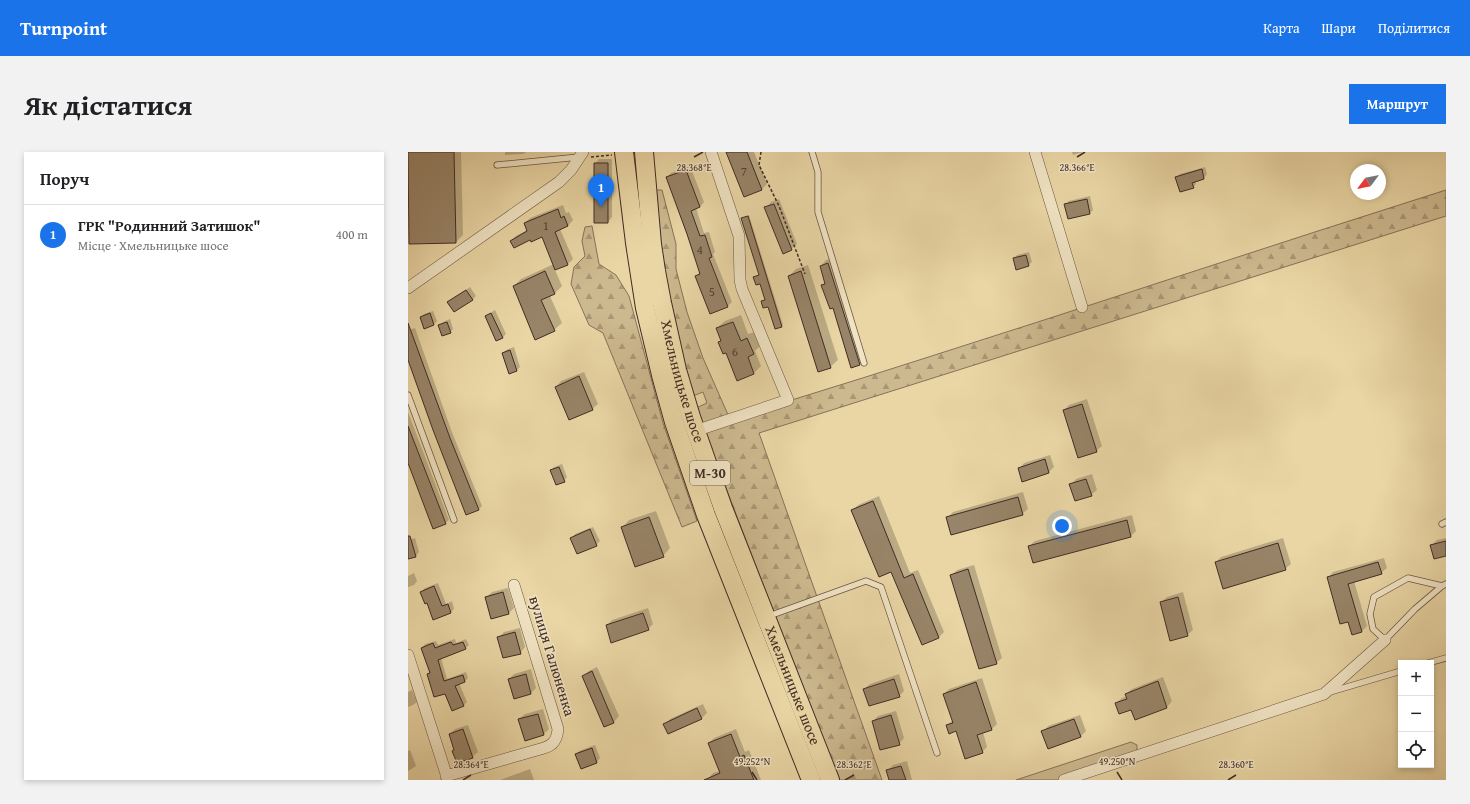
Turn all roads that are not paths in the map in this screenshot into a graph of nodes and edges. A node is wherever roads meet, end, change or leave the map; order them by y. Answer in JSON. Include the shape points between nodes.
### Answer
{"nodes":[{"id":1,"x":644,"y":152,"type":"edge"},
{"id":2,"x":710,"y":152,"type":"edge"},
{"id":3,"x":812,"y":152,"type":"edge"},
{"id":4,"x":1035,"y":152,"type":"edge"},
{"id":5,"x":620,"y":154,"type":"edge"},
{"id":6,"x":581,"y":155,"type":"edge"},
{"id":7,"x":497,"y":165,"type":"dead end"},
{"id":8,"x":408,"y":288,"type":"edge"},
{"id":9,"x":1082,"y":307,"type":"dead end"},
{"id":10,"x":864,"y":363,"type":"dead end"},
{"id":11,"x":408,"y":395,"type":"edge"},
{"id":12,"x":695,"y":431,"type":"junction"},
{"id":13,"x":454,"y":520,"type":"dead end"},
{"id":14,"x":514,"y":585,"type":"dead end"},
{"id":15,"x":1444,"y":585,"type":"edge"},
{"id":16,"x":767,"y":617,"type":"junction"},
{"id":17,"x":1385,"y":640,"type":"junction"},
{"id":18,"x":408,"y":655,"type":"edge"},
{"id":19,"x":1446,"y":658,"type":"edge"},
{"id":20,"x":1434,"y":661,"type":"edge"},
{"id":21,"x":1398,"y":672,"type":"edge"},
{"id":22,"x":1324,"y":694,"type":"junction"},
{"id":23,"x":937,"y":753,"type":"dead end"},
{"id":24,"x":447,"y":778,"type":"edge"},
{"id":25,"x":811,"y":780,"type":"edge"},
{"id":26,"x":830,"y":780,"type":"edge"},
{"id":27,"x":1064,"y":780,"type":"edge"}],
"edges":[{"from":1,"to":12,"type":"highway","name":"Хмельницьке шосе","number":"М-30","via":[[652,244],[660,297]]},
{"from":2,"to":12,"type":"street","via":[[739,236],[742,289],[788,400]]},
{"from":3,"to":10,"type":"lane","via":[[818,172],[818,212]]},
{"from":4,"to":9,"type":"street"},
{"from":5,"to":25,"type":"highway","name":"Хмельницьке шосе","number":"М-30","via":[[645,308],[674,422],[706,515]]},
{"from":6,"to":7,"type":"lane"},
{"from":6,"to":8,"type":"street","via":[[559,182]]},
{"from":11,"to":13,"type":"lane"},
{"from":12,"to":16,"type":"highway","name":"Хмельницьке шосе","number":"М-30"},
{"from":14,"to":24,"type":"street","name":"вулиця Галюненка","via":[[558,729],[557,737],[544,748]]},
{"from":15,"to":17,"type":"lane","via":[[1415,609]]},
{"from":15,"to":17,"type":"lane","via":[[1408,578],[1374,597],[1370,614],[1373,629]]},
{"from":16,"to":23,"type":"lane","via":[[866,581],[881,587]]},
{"from":16,"to":26,"type":"highway","name":"Хмельницьке шосе","number":"М-30"},
{"from":17,"to":22,"type":"street"},
{"from":18,"to":24,"type":"street","name":"вулиця Галюненка"},
{"from":19,"to":20,"type":"lane"},
{"from":21,"to":22,"type":"lane"},
{"from":22,"to":27,"type":"street"}]}
